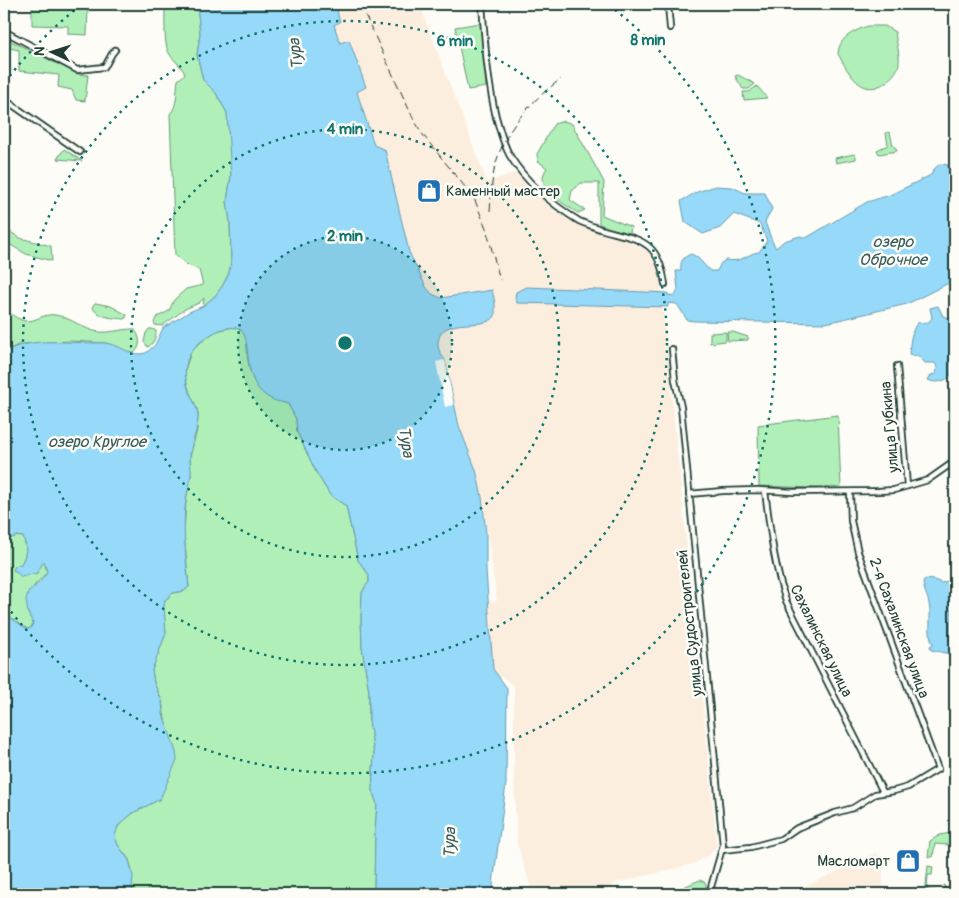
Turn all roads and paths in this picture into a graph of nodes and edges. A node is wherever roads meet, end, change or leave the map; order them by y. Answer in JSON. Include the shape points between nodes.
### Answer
{"nodes":[{"id":1,"x":482,"y":4,"type":"edge"},
{"id":2,"x":668,"y":4,"type":"edge"},
{"id":3,"x":670,"y":28,"type":"dead end"},
{"id":4,"x":4,"y":31,"type":"edge"},
{"id":5,"x":115,"y":50,"type":"dead end"},
{"id":6,"x":4,"y":99,"type":"edge"},
{"id":7,"x":80,"y":152,"type":"dead end"},
{"id":8,"x":665,"y":284,"type":"dead end"},
{"id":9,"x":672,"y":349,"type":"dead end"},
{"id":10,"x":897,"y":366,"type":"dead end"},
{"id":11,"x":955,"y":462,"type":"edge"},
{"id":12,"x":907,"y":486,"type":"junction"},
{"id":13,"x":765,"y":491,"type":"junction"},
{"id":14,"x":850,"y":492,"type":"junction"},
{"id":15,"x":689,"y":494,"type":"junction"},
{"id":16,"x":883,"y":792,"type":"junction"},
{"id":17,"x":722,"y":850,"type":"junction"},
{"id":18,"x":709,"y":894,"type":"edge"}],
"edges":[{"from":1,"to":8,"type":"street","via":[[488,82],[503,142],[510,156],[532,186],[580,221],[633,237],[648,245],[658,256]]},
{"from":2,"to":3,"type":"street"},
{"from":4,"to":5,"type":"street","via":[[77,70],[104,67]]},
{"from":6,"to":7,"type":"street"},
{"from":9,"to":15,"type":"street","name":"улица Судостроителей"},
{"from":10,"to":12,"type":"street","name":"улица Губкина"},
{"from":11,"to":12,"type":"street","name":"улица Губкина","via":[[928,480]]},
{"from":12,"to":14,"type":"street","name":"улица Губкина","via":[[879,492]]},
{"from":13,"to":14,"type":"street","name":"улица Губкина"},
{"from":13,"to":15,"type":"street","name":"улица Губкина"},
{"from":13,"to":16,"type":"street","name":"Сахалинская улица","via":[[776,566],[786,601]]},
{"from":14,"to":16,"type":"street","name":"2-я Сахалинская улица","via":[[851,522],[858,552],[938,769],[908,787]]},
{"from":15,"to":17,"type":"street","name":"улица Судостроителей"},
{"from":16,"to":17,"type":"street","via":[[846,811],[835,812],[797,828],[781,839],[751,848]]},
{"from":17,"to":18,"type":"street","name":"улица Судостроителей"}]}
